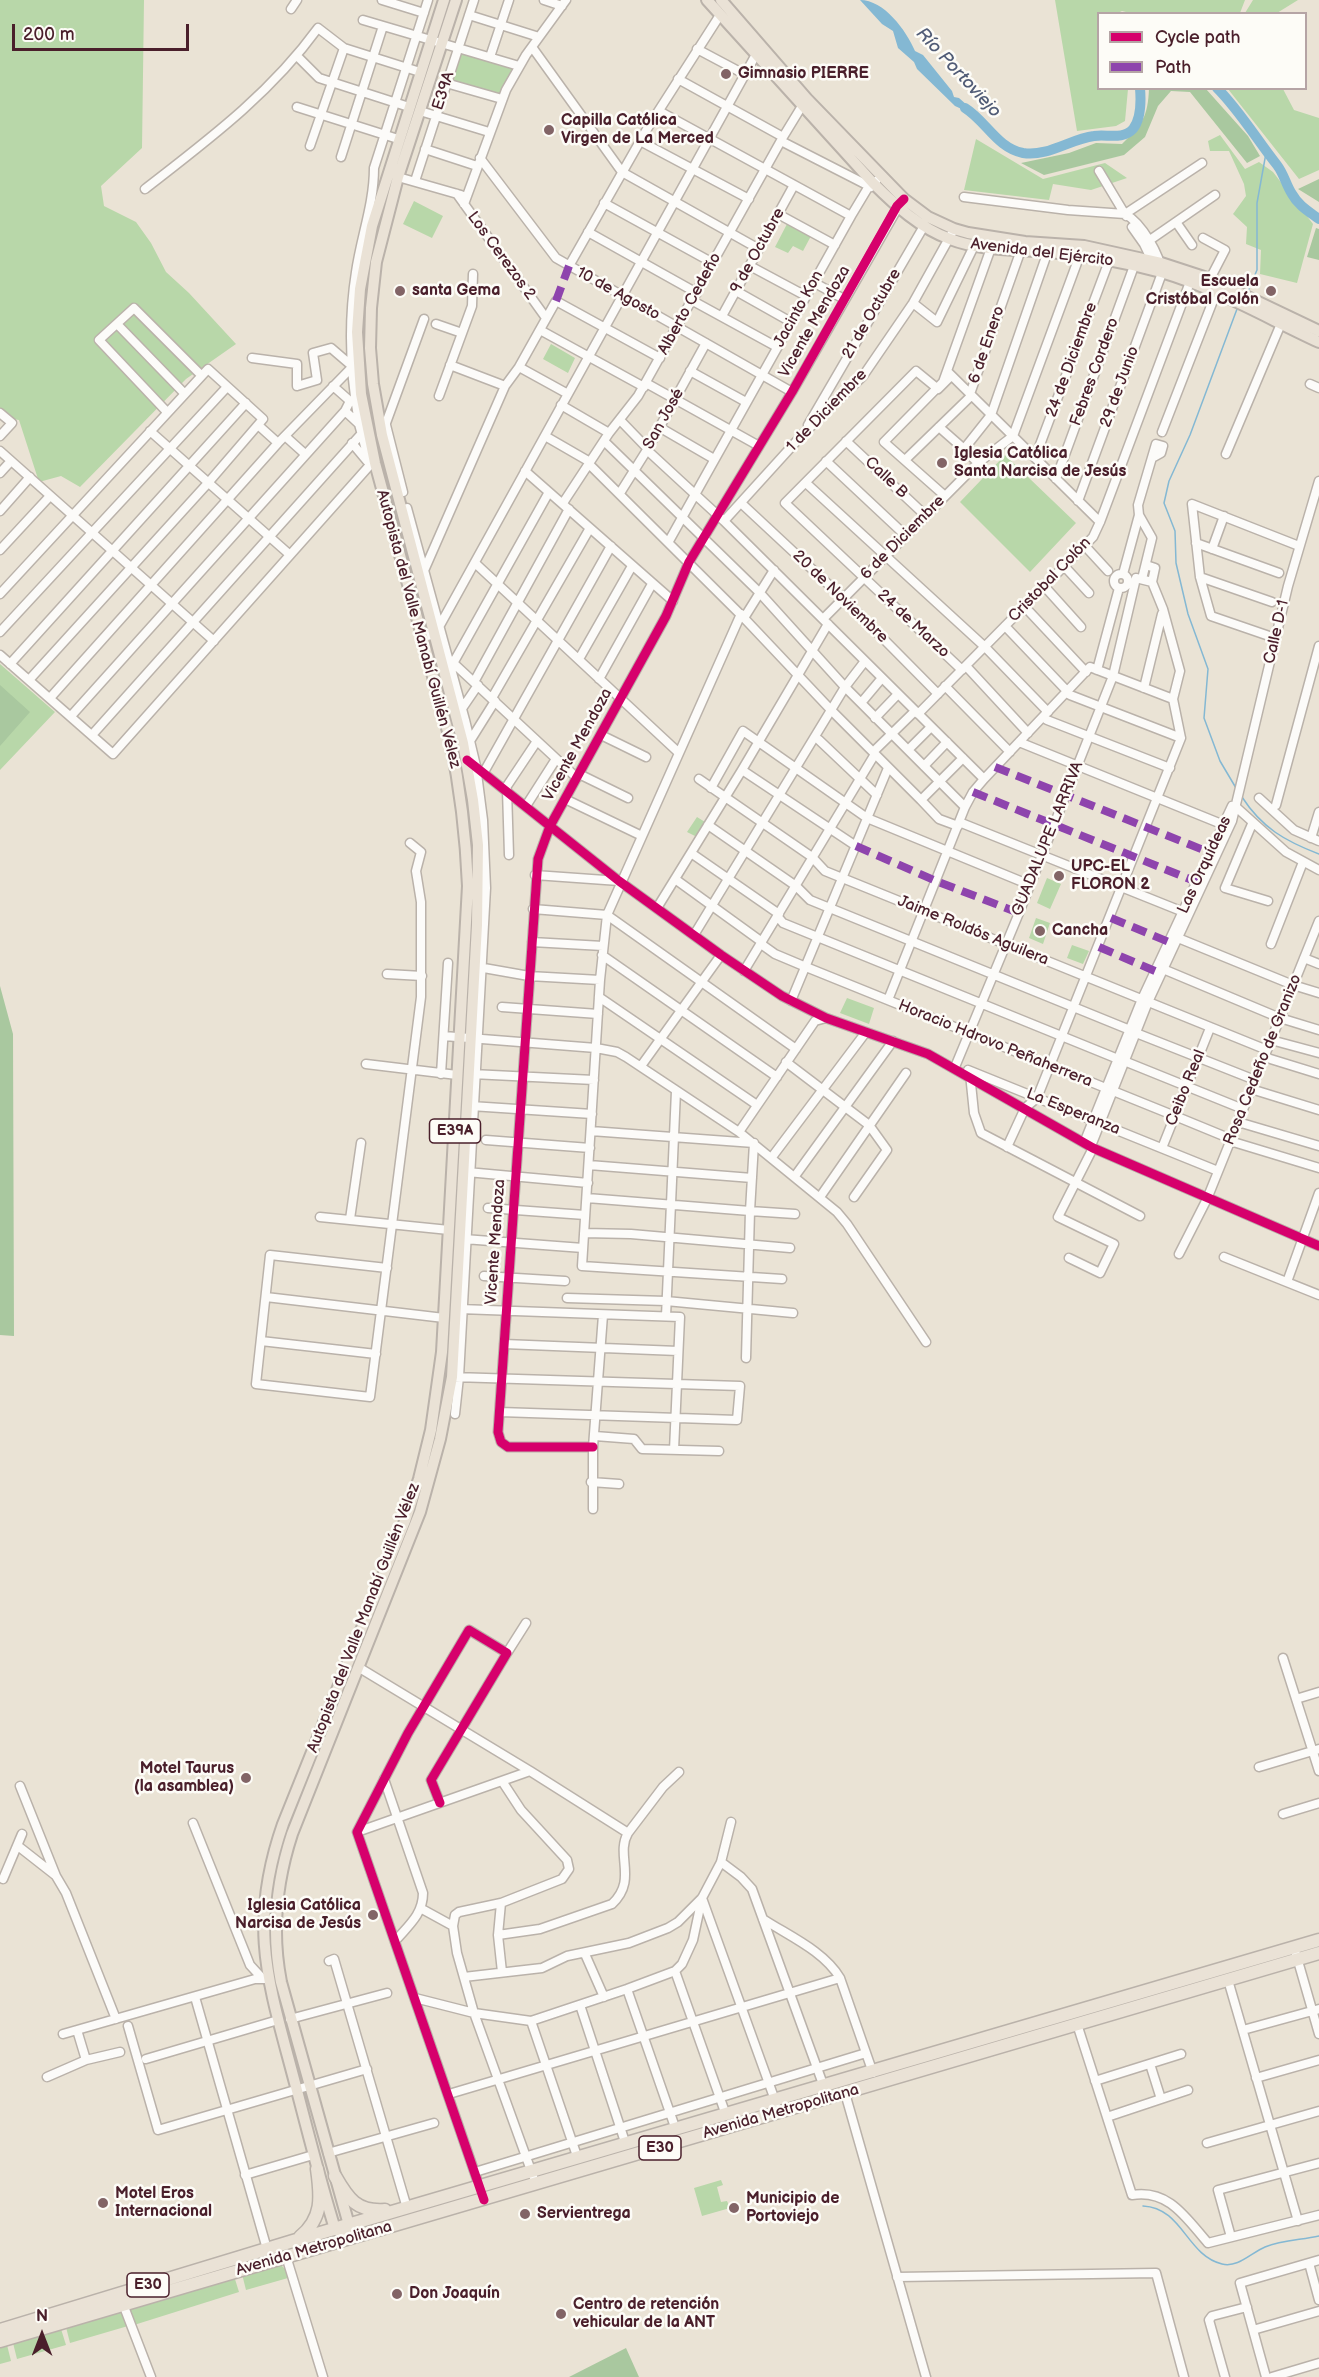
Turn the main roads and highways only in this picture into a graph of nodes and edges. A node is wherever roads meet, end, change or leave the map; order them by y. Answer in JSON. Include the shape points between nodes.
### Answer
{"nodes":[{"id":1,"x":444,"y":0,"type":"edge"},
{"id":2,"x":456,"y":0,"type":"edge"},
{"id":3,"x":707,"y":0,"type":"edge"},
{"id":4,"x":721,"y":0,"type":"edge"},
{"id":5,"x":758,"y":50,"type":"junction"},
{"id":6,"x":804,"y":102,"type":"junction"},
{"id":7,"x":414,"y":109,"type":"junction"},
{"id":8,"x":901,"y":203,"type":"junction"},
{"id":9,"x":951,"y":234,"type":"junction"},
{"id":10,"x":1022,"y":246,"type":"junction"},
{"id":11,"x":1082,"y":251,"type":"junction"},
{"id":12,"x":1158,"y":267,"type":"junction"},
{"id":13,"x":1283,"y":320,"type":"junction"},
{"id":14,"x":1319,"y":331,"type":"edge"},
{"id":15,"x":1319,"y":342,"type":"edge"},
{"id":16,"x":469,"y":1038,"type":"junction"},
{"id":17,"x":468,"y":1074,"type":"junction"},
{"id":18,"x":1319,"y":1940,"type":"edge"},
{"id":19,"x":1319,"y":1953,"type":"edge"},
{"id":20,"x":1296,"y":1954,"type":"junction"},
{"id":21,"x":949,"y":2056,"type":"junction"},
{"id":22,"x":303,"y":2088,"type":"junction"},
{"id":23,"x":777,"y":2107,"type":"junction"},
{"id":24,"x":317,"y":2169,"type":"junction"},
{"id":25,"x":335,"y":2176,"type":"junction"},
{"id":26,"x":534,"y":2178,"type":"junction"},
{"id":27,"x":482,"y":2193,"type":"junction"},
{"id":28,"x":407,"y":2208,"type":"junction"},
{"id":29,"x":344,"y":2233,"type":"junction"},
{"id":30,"x":296,"y":2240,"type":"junction"},
{"id":31,"x":214,"y":2264,"type":"junction"},
{"id":32,"x":218,"y":2277,"type":"junction"},
{"id":33,"x":0,"y":2330,"type":"edge"},
{"id":34,"x":0,"y":2341,"type":"edge"}],
"edges":[{"from":1,"to":7,"type":"main road","name":"Autopista del Valle Manabí Guillén Vélez","number":"E39A","via":[[420,72]]},
{"from":2,"to":7,"type":"main road","name":"Autopista del Valle Manabí Guillén Vélez","number":"E39A"},
{"from":3,"to":5,"type":"main road","name":"Avenida del Ejército"},
{"from":4,"to":5,"type":"main road","name":"Avenida del Ejército"},
{"from":5,"to":6,"type":"main road","name":"Avenida del Ejército"},
{"from":6,"to":8,"type":"main road","name":"Avenida del Ejército","via":[[881,175]]},
{"from":6,"to":8,"type":"main road","name":"Avenida del Ejército","via":[[871,184]]},
{"from":7,"to":16,"type":"main road","name":"Autopista del Valle Manabí Guillén Vélez","number":"E39A","via":[[379,246],[371,308],[371,363],[382,435],[471,763],[478,858],[478,967]]},
{"from":7,"to":16,"type":"main road","name":"Autopista del Valle Manabí Guillén Vélez","number":"E39A","via":[[398,138],[375,214],[363,269],[355,364],[363,429],[450,739],[464,822],[468,886],[462,994]]},
{"from":8,"to":9,"type":"main road","name":"Avenida del Ejército"},
{"from":8,"to":9,"type":"main road","name":"Avenida del Ejército","via":[[924,226]]},
{"from":9,"to":10,"type":"main road","name":"Avenida del Ejército"},
{"from":9,"to":10,"type":"main road","name":"Avenida del Ejército","via":[[974,246]]},
{"from":10,"to":11,"type":"main road","name":"Avenida del Ejército"},
{"from":10,"to":11,"type":"main road","name":"Avenida del Ejército","via":[[1048,252]]},
{"from":11,"to":12,"type":"main road","name":"Avenida del Ejército"},
{"from":11,"to":12,"type":"main road","name":"Avenida del Ejército","via":[[1108,261]]},
{"from":12,"to":13,"type":"main road","name":"Avenida del Ejército"},
{"from":12,"to":13,"type":"main road","name":"Avenida del Ejército","via":[[1210,279]]},
{"from":13,"to":14,"type":"main road","name":"Avenida del Ejército"},
{"from":13,"to":15,"type":"main road","name":"Avenida del Ejército"},
{"from":16,"to":17,"type":"main road","name":"Autopista del Valle Manabí Guillén Vélez","number":"E39A"},
{"from":17,"to":22,"type":"main road","name":"Autopista del Valle Manabí Guillén Vélez","number":"E39A","via":[[471,1106],[455,1377],[420,1512],[295,1825],[279,1883],[276,1949]]},
{"from":17,"to":22,"type":"main road","name":"Autopista del Valle Manabí Guillén Vélez","number":"E39A","via":[[449,1230],[436,1406],[399,1536],[287,1813],[273,1856],[264,1911],[262,1979]]},
{"from":18,"to":20,"type":"highway","number":"E30"},
{"from":19,"to":20,"type":"highway","name":"Avenida Metropolitana","number":"E30"},
{"from":20,"to":21,"type":"highway","number":"E30"},
{"from":20,"to":21,"type":"highway","name":"Avenida Metropolitana","number":"E30","via":[[1228,1980]]},
{"from":21,"to":23,"type":"highway","name":"Avenida Metropolitana","number":"E30","via":[[845,2093]]},
{"from":21,"to":23,"type":"highway","number":"E30","via":[[824,2087]]},
{"from":22,"to":24,"type":"main road","name":"Autopista del Valle Manabí Guillén Vélez","number":"E39A"},
{"from":22,"to":25,"type":"main road","name":"Autopista del Valle Manabí Guillén Vélez","number":"E39A"},
{"from":23,"to":26,"type":"highway","name":"Avenida Metropolitana","number":"E30"},
{"from":23,"to":26,"type":"highway","number":"E30","via":[[726,2115],[578,2159]]},
{"from":24,"to":29,"type":"main road","name":"Autopista del Valle Manabí Guillén Vélez","number":"E39A"},
{"from":24,"to":30,"type":"highway","via":[[319,2211]]},
{"from":25,"to":28,"type":"highway","via":[[362,2209]]},
{"from":25,"to":29,"type":"main road","name":"Autopista del Valle Manabí Guillén Vélez","number":"E39A"},
{"from":26,"to":27,"type":"highway","name":"Avenida Metropolitana","number":"E30"},
{"from":27,"to":28,"type":"highway","number":"E30"},
{"from":27,"to":29,"type":"highway","name":"Avenida Metropolitana","number":"E30"},
{"from":28,"to":29,"type":"highway","number":"E30"},
{"from":29,"to":30,"type":"highway","number":"E30"},
{"from":29,"to":32,"type":"highway","name":"Avenida Metropolitana","number":"E30"},
{"from":30,"to":31,"type":"highway","number":"E30"},
{"from":31,"to":32,"type":"highway"},
{"from":31,"to":33,"type":"highway","number":"E30"},
{"from":32,"to":34,"type":"highway","name":"Avenida Metropolitana","number":"E30"}]}
